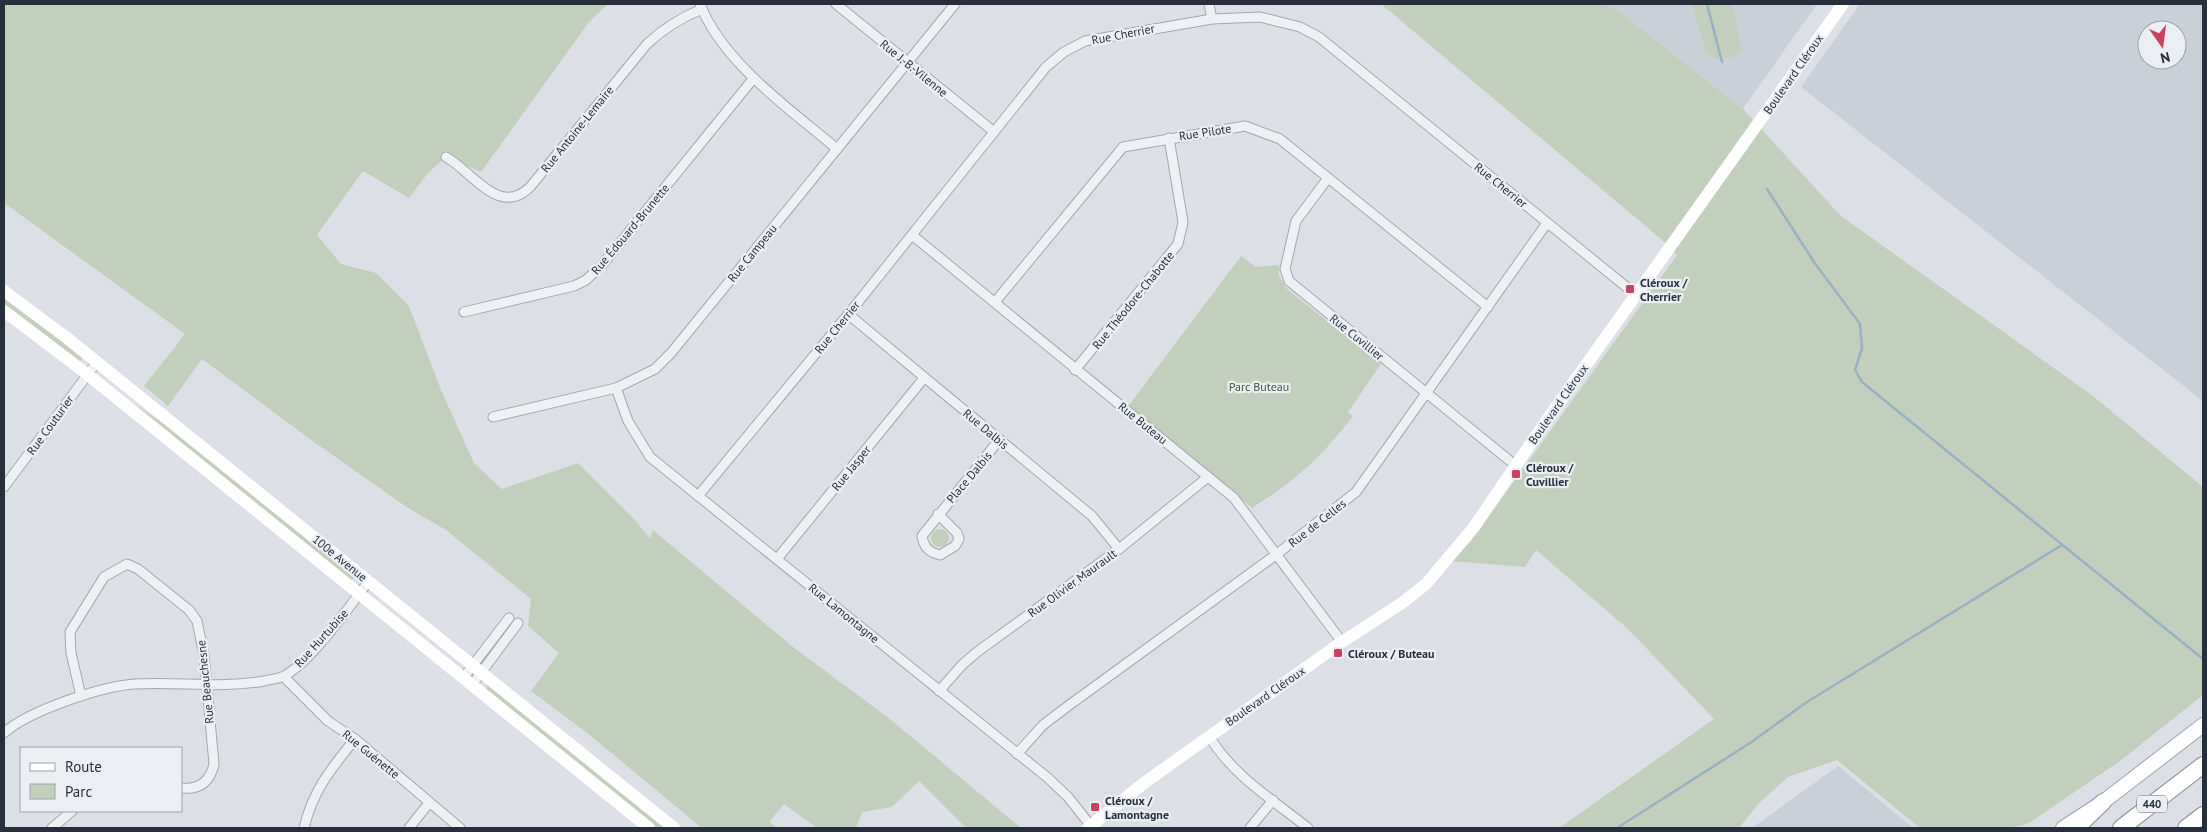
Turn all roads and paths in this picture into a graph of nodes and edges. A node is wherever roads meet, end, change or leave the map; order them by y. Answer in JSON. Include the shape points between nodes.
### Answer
{"nodes":[{"id":1,"x":836,"y":4,"type":"edge"},
{"id":2,"x":955,"y":4,"type":"edge"},
{"id":3,"x":1209,"y":4,"type":"edge"},
{"id":4,"x":1843,"y":4,"type":"edge"},
{"id":5,"x":701,"y":6,"type":"edge"},
{"id":6,"x":1212,"y":19,"type":"junction"},
{"id":7,"x":908,"y":63,"type":"junction"},
{"id":8,"x":753,"y":79,"type":"junction"},
{"id":9,"x":993,"y":131,"type":"junction"},
{"id":10,"x":1169,"y":138,"type":"junction"},
{"id":11,"x":837,"y":149,"type":"junction"},
{"id":12,"x":446,"y":157,"type":"dead end"},
{"id":13,"x":1328,"y":178,"type":"junction"},
{"id":14,"x":1547,"y":223,"type":"junction"},
{"id":15,"x":912,"y":235,"type":"junction"},
{"id":16,"x":4,"y":291,"type":"edge"},
{"id":17,"x":1636,"y":294,"type":"junction"},
{"id":18,"x":995,"y":302,"type":"junction"},
{"id":19,"x":1488,"y":307,"type":"junction"},
{"id":20,"x":4,"y":311,"type":"edge"},
{"id":21,"x":464,"y":312,"type":"dead end"},
{"id":22,"x":848,"y":314,"type":"junction"},
{"id":23,"x":97,"y":362,"type":"junction"},
{"id":24,"x":1076,"y":370,"type":"junction"},
{"id":25,"x":87,"y":374,"type":"junction"},
{"id":26,"x":924,"y":378,"type":"junction"},
{"id":27,"x":616,"y":388,"type":"junction"},
{"id":28,"x":1428,"y":394,"type":"junction"},
{"id":29,"x":493,"y":417,"type":"dead end"},
{"id":30,"x":999,"y":440,"type":"junction"},
{"id":31,"x":1515,"y":466,"type":"junction"},
{"id":32,"x":1208,"y":477,"type":"junction"},
{"id":33,"x":6,"y":481,"type":"edge"},
{"id":34,"x":698,"y":496,"type":"junction"},
{"id":35,"x":938,"y":514,"type":"junction"},
{"id":36,"x":1119,"y":549,"type":"junction"},
{"id":37,"x":1276,"y":554,"type":"junction"},
{"id":38,"x":777,"y":559,"type":"junction"},
{"id":39,"x":369,"y":581,"type":"junction"},
{"id":40,"x":359,"y":594,"type":"junction"},
{"id":41,"x":509,"y":618,"type":"dead end"},
{"id":42,"x":518,"y":624,"type":"dead end"},
{"id":43,"x":1342,"y":642,"type":"junction"},
{"id":44,"x":478,"y":668,"type":"junction"},
{"id":45,"x":284,"y":676,"type":"junction"},
{"id":46,"x":468,"y":681,"type":"junction"},
{"id":47,"x":206,"y":686,"type":"junction"},
{"id":48,"x":939,"y":691,"type":"junction"},
{"id":49,"x":81,"y":696,"type":"junction"},
{"id":50,"x":2203,"y":725,"type":"edge"},
{"id":51,"x":4,"y":733,"type":"edge"},
{"id":52,"x":1209,"y":736,"type":"junction"},
{"id":53,"x":356,"y":739,"type":"junction"},
{"id":54,"x":1017,"y":754,"type":"junction"},
{"id":55,"x":2203,"y":765,"type":"edge"},
{"id":56,"x":182,"y":788,"type":"edge"},
{"id":57,"x":1273,"y":800,"type":"junction"},
{"id":58,"x":2103,"y":802,"type":"junction"},
{"id":59,"x":429,"y":803,"type":"junction"},
{"id":60,"x":71,"y":812,"type":"edge"},
{"id":61,"x":2203,"y":816,"type":"edge"},
{"id":62,"x":1090,"y":827,"type":"edge"},
{"id":63,"x":52,"y":828,"type":"edge"},
{"id":64,"x":304,"y":828,"type":"edge"},
{"id":65,"x":409,"y":828,"type":"edge"},
{"id":66,"x":460,"y":828,"type":"edge"},
{"id":67,"x":649,"y":828,"type":"edge"},
{"id":68,"x":674,"y":828,"type":"edge"},
{"id":69,"x":1250,"y":828,"type":"edge"},
{"id":70,"x":1308,"y":828,"type":"edge"},
{"id":71,"x":2063,"y":828,"type":"edge"},
{"id":72,"x":2076,"y":828,"type":"edge"},
{"id":73,"x":2121,"y":828,"type":"edge"},
{"id":74,"x":2186,"y":828,"type":"edge"}],
"edges":[{"from":1,"to":7,"type":"street","name":"Rue J.-B.-Vilenne"},
{"from":2,"to":7,"type":"street","name":"Rue Campeau"},
{"from":3,"to":6,"type":"street"},
{"from":4,"to":17,"type":"street","name":"Boulevard Cléroux"},
{"from":5,"to":8,"type":"street","via":[[718,35]]},
{"from":5,"to":12,"type":"street","name":"Rue Antoine-Lemaire","via":[[660,31],[647,44],[522,194],[508,197],[494,194]]},
{"from":6,"to":9,"type":"street","name":"Rue Cherrier","via":[[1085,42],[1064,52],[1046,67]]},
{"from":6,"to":14,"type":"street","name":"Rue Cherrier","via":[[1260,17],[1319,37]]},
{"from":7,"to":9,"type":"street","name":"Rue J.-B.-Vilenne"},
{"from":7,"to":11,"type":"street","name":"Rue Campeau"},
{"from":8,"to":11,"type":"street"},
{"from":8,"to":21,"type":"street","name":"Rue Édouard-Brunette","via":[[602,265],[586,280],[574,286]]},
{"from":9,"to":15,"type":"street","name":"Rue Cherrier"},
{"from":10,"to":13,"type":"street","name":"Rue Pilote","via":[[1244,126],[1280,139]]},
{"from":10,"to":18,"type":"street","name":"Rue Pilote","via":[[1133,144],[1116,153]]},
{"from":10,"to":24,"type":"street","name":"Rue Théodore-Chabotte","via":[[1183,222],[1178,244]]},
{"from":11,"to":27,"type":"street","name":"Rue Campeau","via":[[671,353],[655,369]]},
{"from":13,"to":19,"type":"street","name":"Rue Pilote"},
{"from":13,"to":28,"type":"street","name":"Rue Cuvillier","via":[[1296,221],[1286,276],[1294,286]]},
{"from":14,"to":17,"type":"street","name":"Rue Cherrier"},
{"from":14,"to":19,"type":"street","name":"Rue de Celles"},
{"from":15,"to":18,"type":"street","name":"Rue Buteau"},
{"from":15,"to":22,"type":"street","name":"Rue Cherrier"},
{"from":16,"to":23,"type":"street","name":"100e Avenue"},
{"from":17,"to":31,"type":"street","name":"Boulevard Cléroux"},
{"from":18,"to":24,"type":"street","name":"Rue Buteau"},
{"from":19,"to":28,"type":"street","name":"Rue de Celles"},
{"from":20,"to":25,"type":"street","name":"100e Avenue"},
{"from":22,"to":26,"type":"street","name":"Rue Dalbis"},
{"from":22,"to":34,"type":"street","name":"Rue Cherrier"},
{"from":23,"to":25,"type":"street","name":"Rue Couturier"},
{"from":23,"to":39,"type":"street","name":"100e Avenue"},
{"from":24,"to":32,"type":"street","name":"Rue Buteau"},
{"from":25,"to":33,"type":"street","name":"Rue Couturier"},
{"from":25,"to":40,"type":"street","name":"100e Avenue"},
{"from":26,"to":30,"type":"street","name":"Rue Dalbis"},
{"from":26,"to":38,"type":"street","name":"Rue Jasper"},
{"from":27,"to":29,"type":"street","name":"Rue Campeau"},
{"from":27,"to":34,"type":"street","name":"Rue Lamontagne","via":[[631,427],[650,457]]},
{"from":28,"to":31,"type":"street","name":"Rue Cuvillier"},
{"from":28,"to":37,"type":"street","name":"Rue de Celles","via":[[1356,492]]},
{"from":30,"to":35,"type":"street","name":"Place Dalbis"},
{"from":30,"to":36,"type":"street","name":"Rue Dalbis","via":[[1092,516]]},
{"from":31,"to":43,"type":"street","name":"Boulevard Cléroux","via":[[1474,527],[1426,584]]},
{"from":32,"to":36,"type":"street","name":"Rue Olivier Maurault"},
{"from":32,"to":37,"type":"street","name":"Rue Buteau","via":[[1245,509]]},
{"from":34,"to":38,"type":"street","name":"Rue Lamontagne"},
{"from":35,"to":35,"type":"street","name":"Place Dalbis","via":[[922,536],[923,544],[930,552],[940,555],[955,546],[959,539]]},
{"from":36,"to":48,"type":"street","name":"Rue Olivier Maurault","via":[[977,652]]},
{"from":37,"to":43,"type":"street","name":"Rue Buteau"},
{"from":37,"to":54,"type":"street","name":"Rue de Celles","via":[[1043,725]]},
{"from":38,"to":48,"type":"street","name":"Rue Lamontagne"},
{"from":39,"to":40,"type":"street","name":"Rue Hurtubise"},
{"from":39,"to":44,"type":"street","name":"100e Avenue"},
{"from":40,"to":45,"type":"street","name":"Rue Hurtubise","via":[[304,660]]},
{"from":40,"to":46,"type":"street","name":"100e Avenue"},
{"from":41,"to":44,"type":"street"},
{"from":42,"to":44,"type":"street"},
{"from":43,"to":52,"type":"street","name":"Boulevard Cléroux"},
{"from":44,"to":46,"type":"street"},
{"from":44,"to":68,"type":"street","name":"100e Avenue"},
{"from":45,"to":47,"type":"street","name":"Rue Hurtubise","via":[[246,684]]},
{"from":45,"to":53,"type":"street","name":"Rue Guénette","via":[[322,715]]},
{"from":46,"to":67,"type":"street","name":"100e Avenue"},
{"from":47,"to":49,"type":"street","name":"Rue Hurtubise","via":[[134,684]]},
{"from":47,"to":49,"type":"street","name":"Rue Beauchesne","via":[[197,621],[189,610],[138,569],[127,564],[104,577],[70,632],[71,653]]},
{"from":47,"to":56,"type":"street","name":"Rue Beauchesne","via":[[214,764],[212,774],[198,788]]},
{"from":48,"to":54,"type":"street","name":"Rue Lamontagne"},
{"from":49,"to":51,"type":"street","name":"Rue Hurtubise","via":[[23,718]]},
{"from":50,"to":58,"type":"main road"},
{"from":52,"to":57,"type":"street","via":[[1230,765]]},
{"from":52,"to":62,"type":"street","name":"Boulevard Cléroux"},
{"from":53,"to":59,"type":"street","name":"Rue Guénette"},
{"from":53,"to":64,"type":"street","via":[[324,778]]},
{"from":54,"to":62,"type":"street","name":"Rue Lamontagne","via":[[1068,797]]},
{"from":55,"to":73,"type":"highway","number":"440"},
{"from":57,"to":69,"type":"street"},
{"from":57,"to":70,"type":"street"},
{"from":58,"to":71,"type":"main road"},
{"from":58,"to":72,"type":"highway"},
{"from":59,"to":65,"type":"street"},
{"from":59,"to":66,"type":"street","name":"Rue Guénette"},
{"from":60,"to":63,"type":"street"},
{"from":61,"to":74,"type":"highway"}]}
